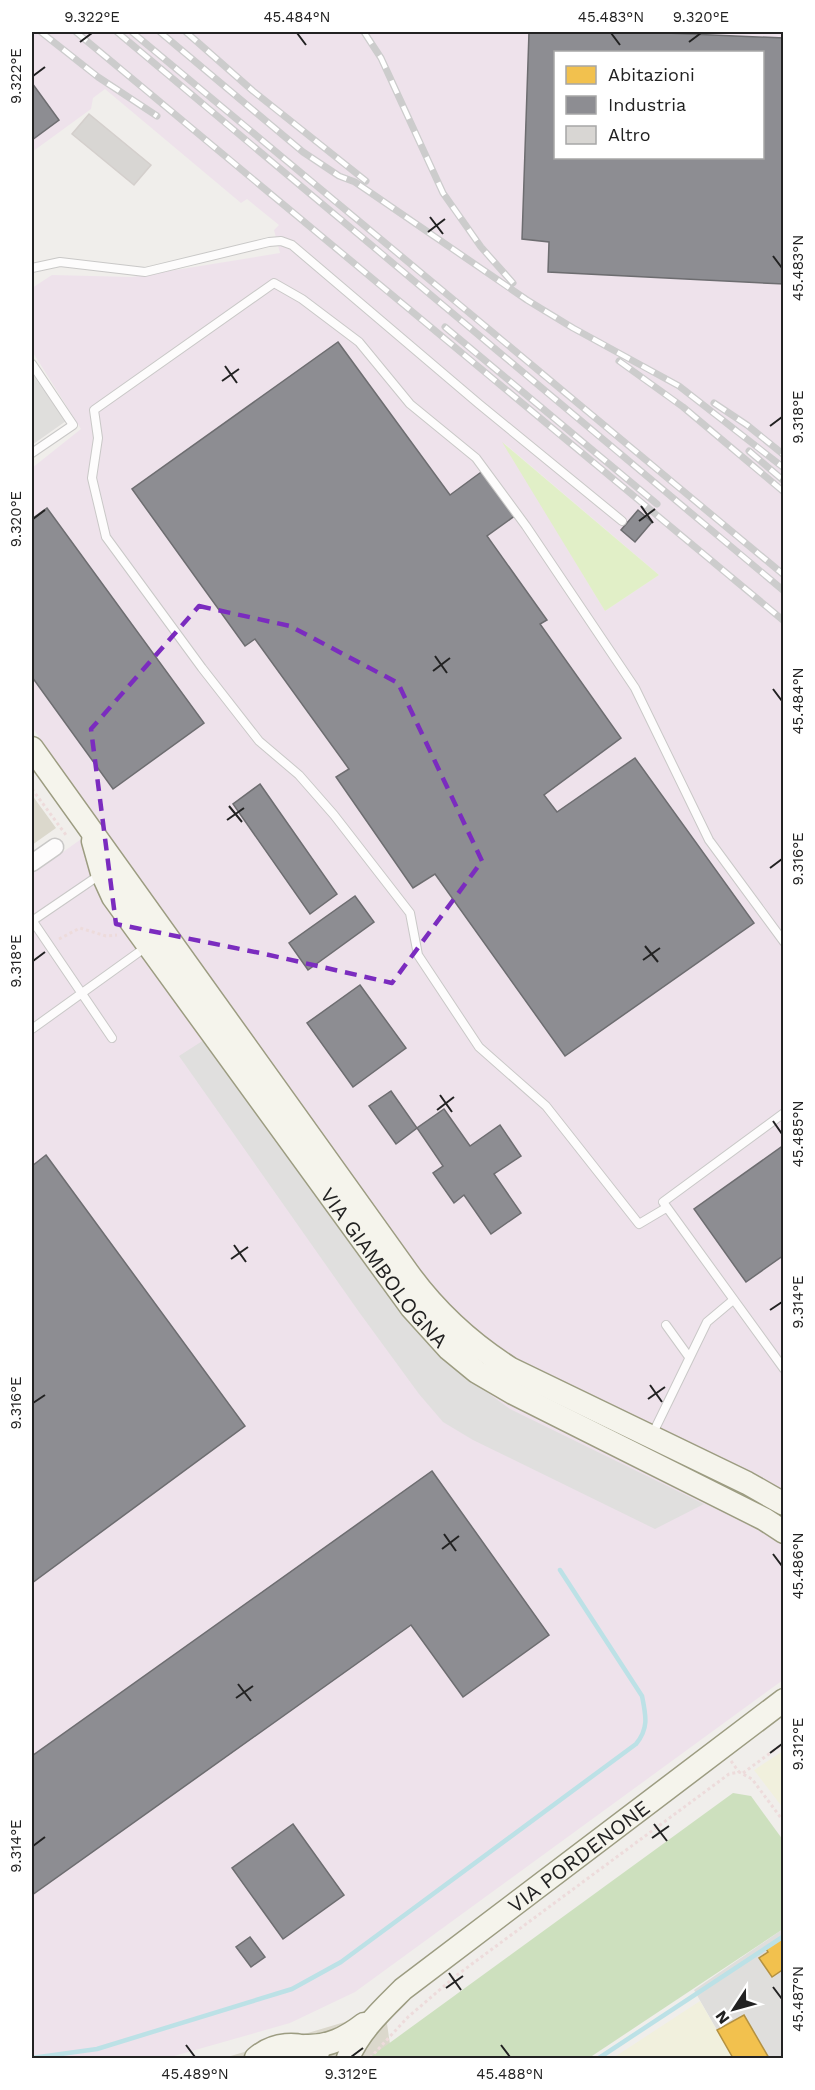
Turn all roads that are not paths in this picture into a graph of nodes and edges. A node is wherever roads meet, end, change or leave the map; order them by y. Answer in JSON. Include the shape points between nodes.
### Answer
{"nodes":[{"id":1,"x":32,"y":268,"type":"edge"},
{"id":2,"x":32,"y":364,"type":"edge"},
{"id":3,"x":32,"y":453,"type":"edge"},
{"id":4,"x":622,"y":521,"type":"dead end"},
{"id":5,"x":32,"y":748,"type":"edge"},
{"id":6,"x":90,"y":828,"type":"junction"},
{"id":7,"x":55,"y":847,"type":"road end"},
{"id":8,"x":32,"y":863,"type":"edge"},
{"id":9,"x":102,"y":873,"type":"junction"},
{"id":10,"x":32,"y":921,"type":"edge"},
{"id":11,"x":783,"y":942,"type":"edge"},
{"id":12,"x":151,"y":944,"type":"junction"},
{"id":13,"x":81,"y":993,"type":"junction"},
{"id":14,"x":32,"y":1029,"type":"edge"},
{"id":15,"x":112,"y":1038,"type":"dead end"},
{"id":16,"x":231,"y":1049,"type":"junction"},
{"id":17,"x":783,"y":1113,"type":"edge"},
{"id":18,"x":329,"y":1161,"type":"junction"},
{"id":19,"x":666,"y":1208,"type":"junction"},
{"id":20,"x":732,"y":1301,"type":"junction"},
{"id":21,"x":666,"y":1325,"type":"dead end"},
{"id":22,"x":689,"y":1357,"type":"junction"},
{"id":23,"x":783,"y":1369,"type":"edge"},
{"id":24,"x":638,"y":1443,"type":"junction"},
{"id":25,"x":783,"y":1504,"type":"edge"},
{"id":26,"x":783,"y":1532,"type":"edge"},
{"id":27,"x":783,"y":1701,"type":"edge"},
{"id":28,"x":378,"y":2014,"type":"junction"},
{"id":29,"x":305,"y":2046,"type":"junction"},
{"id":30,"x":255,"y":2058,"type":"edge"},
{"id":31,"x":326,"y":2058,"type":"edge"},
{"id":32,"x":348,"y":2058,"type":"edge"}],
"edges":[{"from":1,"to":4,"type":"lane","via":[[60,262],[145,272],[268,242],[292,245]]},
{"from":2,"to":3,"type":"lane","via":[[73,425]]},
{"from":5,"to":6,"type":"street","name":"VIA GIAMBOLOGNA"},
{"from":6,"to":9,"type":"street","name":"VIA GIAMBOLOGNA"},
{"from":6,"to":18,"type":"street","name":"VIA GIAMBOLOGNA"},
{"from":7,"to":8,"type":"street"},
{"from":9,"to":10,"type":"lane"},
{"from":9,"to":12,"type":"street","name":"VIA GIAMBOLOGNA","via":[[113,897]]},
{"from":9,"to":16,"type":"street","name":"VIA GIAMBOLOGNA","via":[[117,880]]},
{"from":10,"to":13,"type":"lane"},
{"from":11,"to":19,"type":"lane","via":[[709,840],[635,688],[526,526],[476,458],[410,404],[359,342],[302,298],[274,283],[94,410],[98,438],[92,478],[106,537],[259,741],[299,775],[334,814],[410,913],[418,955],[479,1047],[546,1106],[639,1224]]},
{"from":12,"to":13,"type":"lane"},
{"from":12,"to":16,"type":"street","name":"VIA GIAMBOLOGNA"},
{"from":13,"to":14,"type":"lane"},
{"from":13,"to":15,"type":"lane"},
{"from":16,"to":18,"type":"street","name":"VIA GIAMBOLOGNA","via":[[300,1134]]},
{"from":16,"to":24,"type":"street","name":"VIA GIAMBOLOGNA","via":[[411,1307],[449,1348],[504,1388]]},
{"from":17,"to":19,"type":"lane","via":[[665,1200]]},
{"from":18,"to":24,"type":"street","name":"VIA GIAMBOLOGNA","via":[[429,1301],[458,1331],[511,1369]]},
{"from":19,"to":20,"type":"lane"},
{"from":20,"to":22,"type":"lane","via":[[707,1322]]},
{"from":20,"to":23,"type":"lane"},
{"from":21,"to":22,"type":"lane"},
{"from":22,"to":24,"type":"lane"},
{"from":24,"to":25,"type":"street","name":"VIA GIAMBOLOGNA","via":[[747,1483]]},
{"from":24,"to":26,"type":"street","name":"VIA GIAMBOLOGNA"},
{"from":27,"to":28,"type":"street","name":"VIA PORDENONE","via":[[412,1981]]},
{"from":28,"to":29,"type":"street","name":"VIA PORDENONE","via":[[340,2039],[321,2046]]},
{"from":28,"to":32,"type":"street","name":"VIA PORDENONE"},
{"from":29,"to":30,"type":"street","name":"VIA PORDENONE","via":[[278,2046]]},
{"from":29,"to":31,"type":"street"}]}
